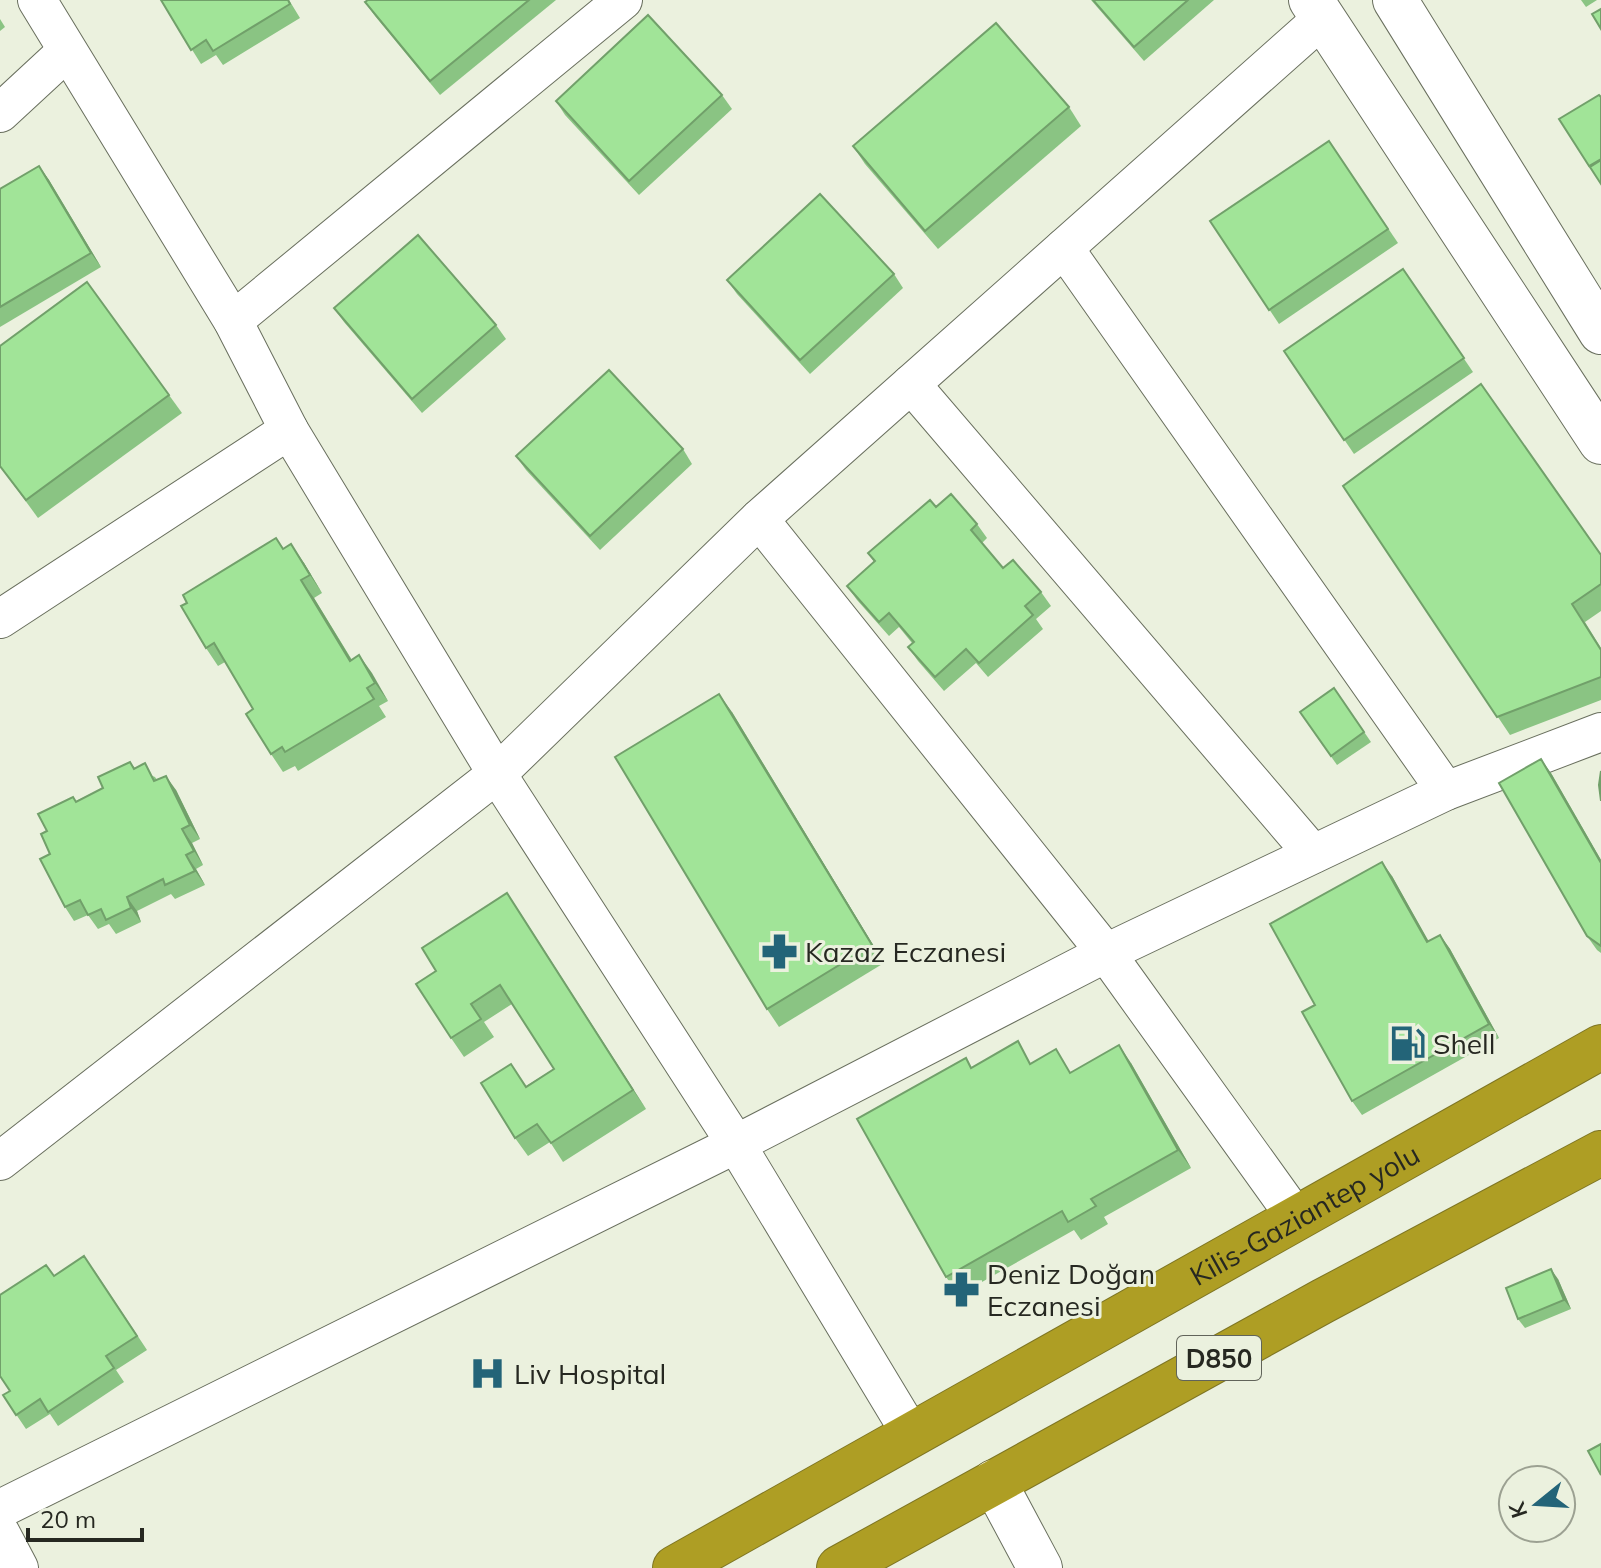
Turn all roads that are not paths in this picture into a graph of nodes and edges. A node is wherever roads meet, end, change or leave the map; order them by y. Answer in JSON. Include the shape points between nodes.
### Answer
{"nodes":[{"id":1,"x":37,"y":0,"type":"edge"},
{"id":2,"x":623,"y":0,"type":"edge"},
{"id":3,"x":1395,"y":0,"type":"edge"},
{"id":4,"x":1326,"y":6,"type":"edge"},
{"id":5,"x":66,"y":52,"type":"junction"},
{"id":6,"x":0,"y":113,"type":"edge"},
{"id":7,"x":1064,"y":248,"type":"junction"},
{"id":8,"x":233,"y":321,"type":"junction"},
{"id":9,"x":1601,"y":332,"type":"edge"},
{"id":10,"x":911,"y":384,"type":"junction"},
{"id":11,"x":289,"y":430,"type":"junction"},
{"id":12,"x":1601,"y":442,"type":"edge"},
{"id":13,"x":759,"y":519,"type":"junction"},
{"id":14,"x":0,"y":619,"type":"edge"},
{"id":15,"x":1601,"y":732,"type":"edge"},
{"id":16,"x":497,"y":774,"type":"junction"},
{"id":17,"x":1446,"y":791,"type":"junction"},
{"id":18,"x":1313,"y":854,"type":"junction"},
{"id":19,"x":1106,"y":953,"type":"junction"},
{"id":20,"x":1601,"y":1047,"type":"edge"},
{"id":21,"x":736,"y":1144,"type":"junction"},
{"id":22,"x":1601,"y":1153,"type":"edge"},
{"id":23,"x":0,"y":1161,"type":"edge"},
{"id":24,"x":1297,"y":1219,"type":"junction"},
{"id":25,"x":911,"y":1434,"type":"junction"},
{"id":26,"x":994,"y":1482,"type":"junction"},
{"id":27,"x":0,"y":1509,"type":"edge"},
{"id":28,"x":0,"y":1532,"type":"edge"},
{"id":29,"x":19,"y":1568,"type":"edge"},
{"id":30,"x":675,"y":1568,"type":"edge"},
{"id":31,"x":839,"y":1568,"type":"edge"},
{"id":32,"x":1040,"y":1568,"type":"edge"}],
"edges":[{"from":1,"to":5,"type":"street"},
{"from":2,"to":8,"type":"street"},
{"from":3,"to":9,"type":"main road"},
{"from":4,"to":7,"type":"street"},
{"from":4,"to":12,"type":"main road"},
{"from":5,"to":6,"type":"street"},
{"from":5,"to":8,"type":"street"},
{"from":7,"to":10,"type":"street"},
{"from":7,"to":17,"type":"street"},
{"from":8,"to":11,"type":"street"},
{"from":10,"to":13,"type":"street"},
{"from":10,"to":18,"type":"street"},
{"from":11,"to":14,"type":"street"},
{"from":11,"to":16,"type":"street"},
{"from":13,"to":16,"type":"street"},
{"from":13,"to":19,"type":"street"},
{"from":15,"to":17,"type":"street"},
{"from":16,"to":21,"type":"street"},
{"from":16,"to":23,"type":"street"},
{"from":17,"to":18,"type":"street"},
{"from":18,"to":19,"type":"street"},
{"from":19,"to":21,"type":"street"},
{"from":19,"to":24,"type":"street"},
{"from":20,"to":24,"type":"highway","name":"Kilis-Gaziantep yolu"},
{"from":21,"to":25,"type":"street"},
{"from":21,"to":27,"type":"street"},
{"from":22,"to":26,"type":"highway","number":"D850"},
{"from":24,"to":25,"type":"highway","name":"Kilis-Gaziantep yolu"},
{"from":25,"to":30,"type":"highway","name":"Kilis-Gaziantep yolu"},
{"from":26,"to":31,"type":"highway","number":"D850"},
{"from":26,"to":32,"type":"main road"},
{"from":28,"to":29,"type":"street"}]}
